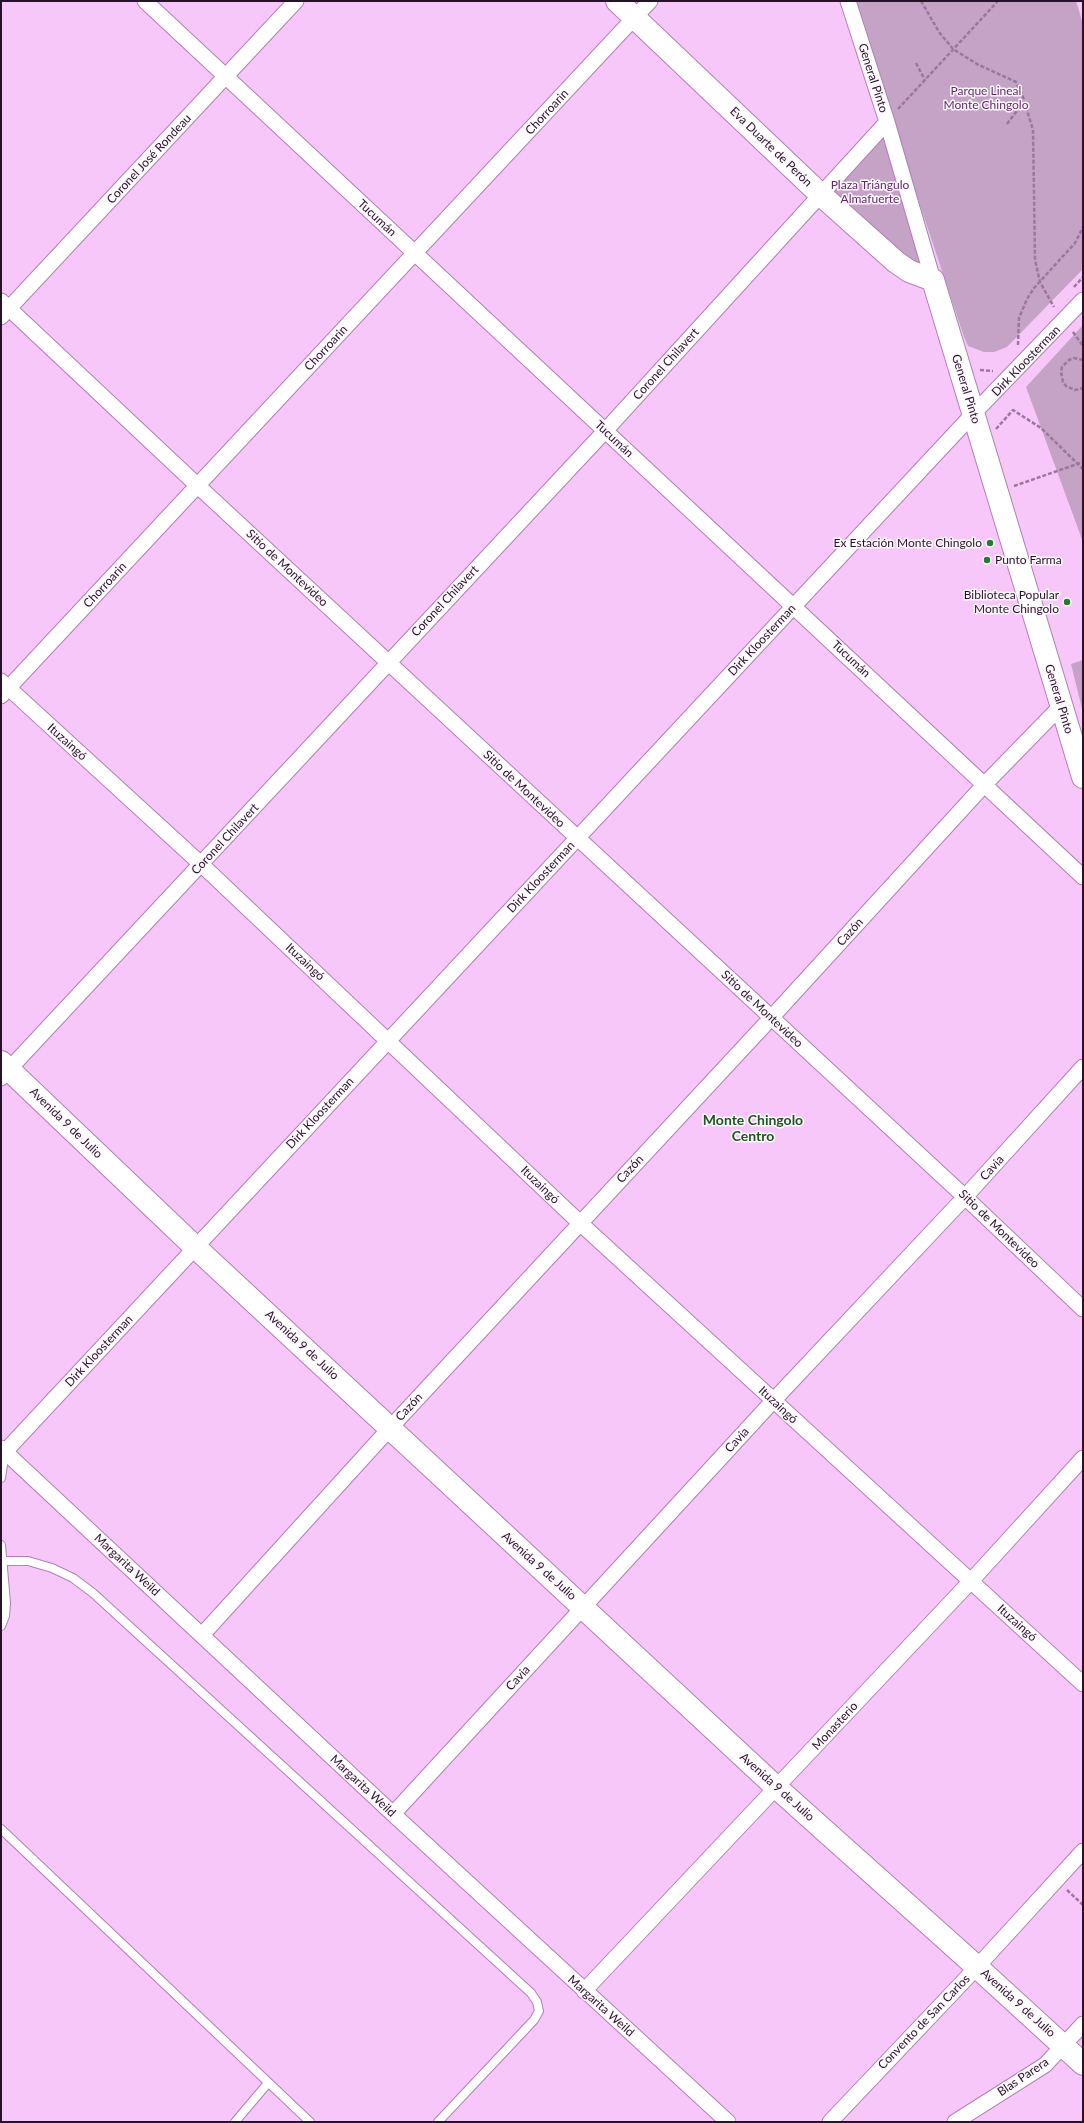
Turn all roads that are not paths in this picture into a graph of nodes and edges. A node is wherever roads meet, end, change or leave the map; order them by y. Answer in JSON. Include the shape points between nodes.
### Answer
{"nodes":[{"id":1,"x":145,"y":1,"type":"edge"},
{"id":2,"x":296,"y":1,"type":"edge"},
{"id":3,"x":617,"y":1,"type":"edge"},
{"id":4,"x":650,"y":1,"type":"edge"},
{"id":5,"x":848,"y":1,"type":"edge"},
{"id":6,"x":635,"y":18,"type":"junction"},
{"id":7,"x":226,"y":76,"type":"junction"},
{"id":8,"x":887,"y":122,"type":"junction"},
{"id":9,"x":820,"y":194,"type":"junction"},
{"id":10,"x":415,"y":253,"type":"junction"},
{"id":11,"x":933,"y":280,"type":"junction"},
{"id":12,"x":1083,"y":300,"type":"edge"},
{"id":13,"x":4,"y":309,"type":"edge"},
{"id":14,"x":973,"y":414,"type":"junction"},
{"id":15,"x":605,"y":431,"type":"junction"},
{"id":16,"x":198,"y":486,"type":"junction"},
{"id":17,"x":794,"y":606,"type":"junction"},
{"id":18,"x":389,"y":662,"type":"junction"},
{"id":19,"x":3,"y":689,"type":"edge"},
{"id":20,"x":1061,"y":706,"type":"junction"},
{"id":21,"x":1083,"y":777,"type":"edge"},
{"id":22,"x":985,"y":784,"type":"junction"},
{"id":23,"x":577,"y":838,"type":"junction"},
{"id":24,"x":202,"y":865,"type":"junction"},
{"id":25,"x":1083,"y":876,"type":"edge"},
{"id":26,"x":771,"y":1018,"type":"junction"},
{"id":27,"x":388,"y":1040,"type":"junction"},
{"id":28,"x":1083,"y":1067,"type":"edge"},
{"id":29,"x":4,"y":1070,"type":"edge"},
{"id":30,"x":965,"y":1197,"type":"junction"},
{"id":31,"x":580,"y":1223,"type":"junction"},
{"id":32,"x":195,"y":1247,"type":"junction"},
{"id":33,"x":1083,"y":1309,"type":"edge"},
{"id":34,"x":773,"y":1400,"type":"junction"},
{"id":35,"x":391,"y":1427,"type":"junction"},
{"id":36,"x":2,"y":1452,"type":"edge"},
{"id":37,"x":1083,"y":1458,"type":"edge"},
{"id":38,"x":1,"y":1478,"type":"edge"},
{"id":39,"x":1,"y":1545,"type":"edge"},
{"id":40,"x":2,"y":1560,"type":"junction"},
{"id":41,"x":970,"y":1581,"type":"junction"},
{"id":42,"x":583,"y":1607,"type":"junction"},
{"id":43,"x":1,"y":1626,"type":"edge"},
{"id":44,"x":202,"y":1635,"type":"junction"},
{"id":45,"x":1083,"y":1684,"type":"edge"},
{"id":46,"x":777,"y":1788,"type":"junction"},
{"id":47,"x":393,"y":1814,"type":"junction"},
{"id":48,"x":1,"y":1829,"type":"edge"},
{"id":49,"x":1083,"y":1851,"type":"edge"},
{"id":50,"x":977,"y":1967,"type":"junction"},
{"id":51,"x":584,"y":1992,"type":"junction"},
{"id":52,"x":1083,"y":2024,"type":"edge"},
{"id":53,"x":1064,"y":2045,"type":"junction"},
{"id":54,"x":1083,"y":2064,"type":"edge"},
{"id":55,"x":268,"y":2083,"type":"junction"},
{"id":56,"x":235,"y":2122,"type":"edge"},
{"id":57,"x":310,"y":2122,"type":"edge"},
{"id":58,"x":438,"y":2122,"type":"edge"},
{"id":59,"x":728,"y":2122,"type":"edge"},
{"id":60,"x":830,"y":2122,"type":"edge"},
{"id":61,"x":954,"y":2122,"type":"edge"}],
"edges":[{"from":1,"to":7,"type":"street","name":"Tucumán"},
{"from":2,"to":7,"type":"street","name":"Coronel José Rondeau"},
{"from":3,"to":6,"type":"street","name":"Eva Duarte de Perón"},
{"from":4,"to":6,"type":"street","name":"Chorroarin"},
{"from":5,"to":8,"type":"street","name":"General Pinto"},
{"from":6,"to":9,"type":"street","name":"Eva Duarte de Perón"},
{"from":6,"to":10,"type":"street","name":"Chorroarin"},
{"from":7,"to":10,"type":"street","name":"Tucumán"},
{"from":7,"to":13,"type":"street","name":"Coronel José Rondeau"},
{"from":8,"to":9,"type":"street","name":"Coronel Chilavert"},
{"from":8,"to":11,"type":"street","name":"General Pinto"},
{"from":9,"to":11,"type":"street","name":"Eva Duarte de Perón","via":[[896,262],[909,271]]},
{"from":9,"to":15,"type":"street","name":"Coronel Chilavert"},
{"from":10,"to":15,"type":"street","name":"Tucumán"},
{"from":10,"to":16,"type":"street","name":"Chorroarin"},
{"from":11,"to":14,"type":"street","name":"General Pinto"},
{"from":12,"to":14,"type":"street","name":"Dirk Kloosterman"},
{"from":13,"to":16,"type":"street","name":"Sitio de Montevideo"},
{"from":14,"to":17,"type":"street","name":"Dirk Kloosterman"},
{"from":14,"to":20,"type":"street","name":"General Pinto"},
{"from":15,"to":17,"type":"street","name":"Tucumán"},
{"from":15,"to":18,"type":"street","name":"Coronel Chilavert"},
{"from":16,"to":18,"type":"street","name":"Sitio de Montevideo"},
{"from":16,"to":19,"type":"street","name":"Chorroarin"},
{"from":17,"to":22,"type":"street","name":"Tucumán"},
{"from":17,"to":23,"type":"street","name":"Dirk Kloosterman"},
{"from":18,"to":23,"type":"street","name":"Sitio de Montevideo"},
{"from":18,"to":24,"type":"street","name":"Coronel Chilavert"},
{"from":19,"to":24,"type":"street","name":"Ituzaingó"},
{"from":20,"to":21,"type":"street","name":"General Pinto"},
{"from":20,"to":22,"type":"street","name":"Cazón"},
{"from":22,"to":25,"type":"street","name":"Tucumán"},
{"from":22,"to":26,"type":"street","name":"Cazón"},
{"from":23,"to":26,"type":"street","name":"Sitio de Montevideo"},
{"from":23,"to":27,"type":"street","name":"Dirk Kloosterman"},
{"from":24,"to":27,"type":"street","name":"Ituzaingó"},
{"from":24,"to":29,"type":"street","name":"Coronel Chilavert"},
{"from":26,"to":30,"type":"street","name":"Sitio de Montevideo"},
{"from":26,"to":31,"type":"street","name":"Cazón"},
{"from":27,"to":31,"type":"street","name":"Ituzaingó"},
{"from":27,"to":32,"type":"street","name":"Dirk Kloosterman"},
{"from":28,"to":30,"type":"street","name":"Cavia"},
{"from":29,"to":32,"type":"street","name":"Avenida 9 de Julio"},
{"from":30,"to":33,"type":"street","name":"Sitio de Montevideo"},
{"from":30,"to":34,"type":"street","name":"Cavia"},
{"from":31,"to":34,"type":"street","name":"Ituzaingó"},
{"from":31,"to":35,"type":"street","name":"Cazón"},
{"from":32,"to":35,"type":"street","name":"Avenida 9 de Julio"},
{"from":32,"to":36,"type":"street","name":"Dirk Kloosterman"},
{"from":34,"to":41,"type":"street","name":"Ituzaingó"},
{"from":34,"to":42,"type":"street","name":"Cavia"},
{"from":35,"to":42,"type":"street","name":"Avenida 9 de Julio"},
{"from":35,"to":44,"type":"street","name":"Cazón"},
{"from":36,"to":38,"type":"lane"},
{"from":36,"to":44,"type":"street","name":"Margarita Weild"},
{"from":37,"to":41,"type":"street","name":"Monasterio"},
{"from":39,"to":40,"type":"lane"},
{"from":40,"to":43,"type":"lane","via":[[5,1616]]},
{"from":40,"to":58,"type":"lane","via":[[28,1560],[52,1568],[73,1578],[93,1593],[538,2002],[539,2011],[534,2020]]},
{"from":41,"to":45,"type":"street","name":"Ituzaingó"},
{"from":41,"to":46,"type":"street","name":"Monasterio"},
{"from":42,"to":46,"type":"street","name":"Avenida 9 de Julio"},
{"from":42,"to":47,"type":"street","name":"Cavia"},
{"from":44,"to":47,"type":"street","name":"Margarita Weild"},
{"from":46,"to":50,"type":"street","name":"Avenida 9 de Julio"},
{"from":46,"to":51,"type":"street","name":"Monasterio"},
{"from":47,"to":51,"type":"street","name":"Margarita Weild"},
{"from":48,"to":55,"type":"lane"},
{"from":49,"to":50,"type":"street","name":"Convento de San Carlos"},
{"from":50,"to":53,"type":"street","name":"Avenida 9 de Julio"},
{"from":50,"to":60,"type":"street","name":"Convento de San Carlos"},
{"from":51,"to":59,"type":"street","name":"Margarita Weild"},
{"from":52,"to":53,"type":"street","name":"Blas Parera"},
{"from":53,"to":54,"type":"street","name":"Avenida 9 de Julio"},
{"from":53,"to":61,"type":"street","name":"Blas Parera","via":[[1045,2065]]},
{"from":55,"to":56,"type":"lane"},
{"from":55,"to":57,"type":"lane"}]}
